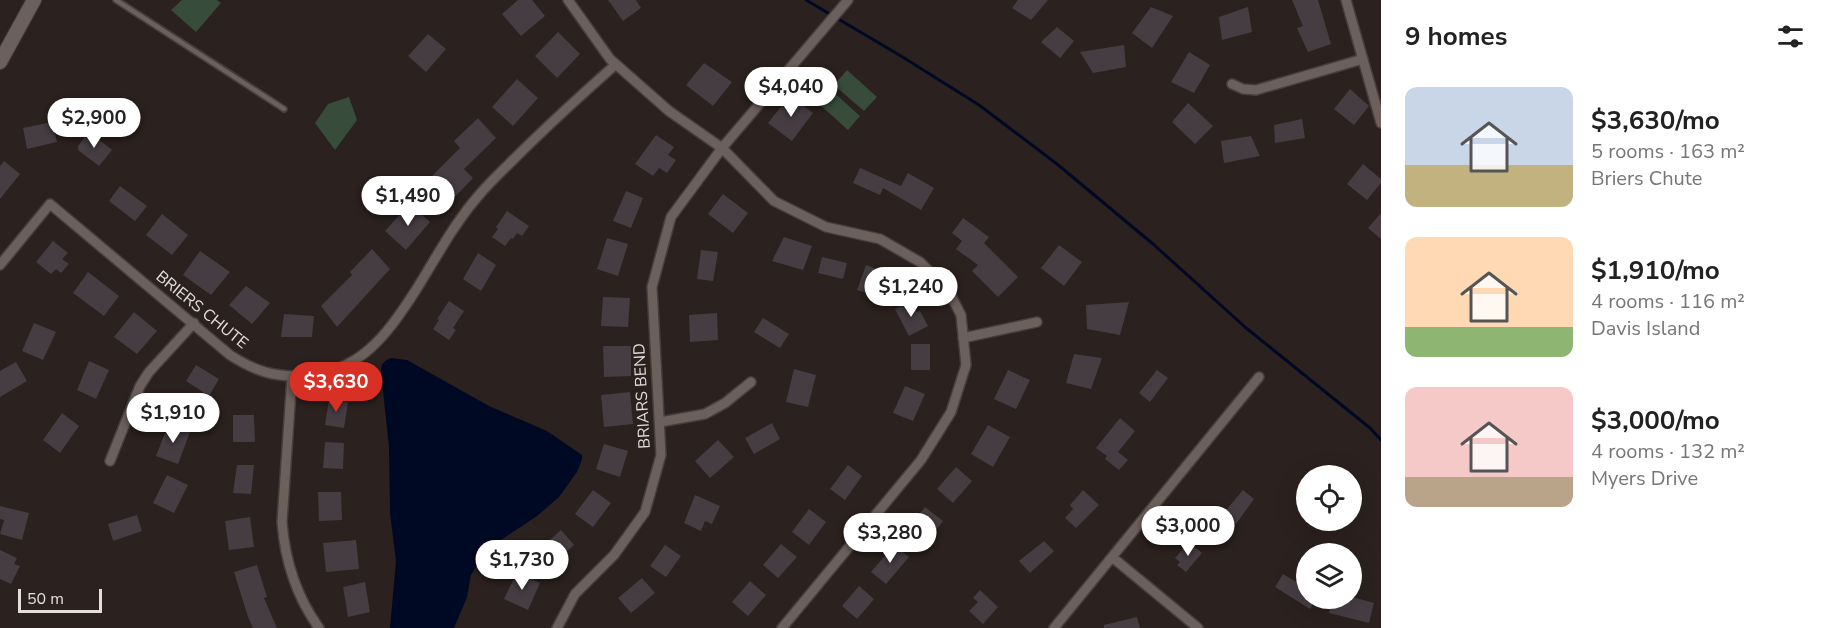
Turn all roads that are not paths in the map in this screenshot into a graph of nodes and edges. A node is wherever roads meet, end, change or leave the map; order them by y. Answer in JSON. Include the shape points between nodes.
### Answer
{"nodes":[{"id":1,"x":34,"y":0,"type":"edge"},
{"id":2,"x":117,"y":0,"type":"edge"},
{"id":3,"x":568,"y":0,"type":"edge"},
{"id":4,"x":848,"y":0,"type":"edge"},
{"id":5,"x":1346,"y":0,"type":"edge"},
{"id":6,"x":1363,"y":59,"type":"junction"},
{"id":7,"x":0,"y":60,"type":"edge"},
{"id":8,"x":615,"y":65,"type":"junction"},
{"id":9,"x":1232,"y":84,"type":"dead end"},
{"id":10,"x":284,"y":109,"type":"dead end"},
{"id":11,"x":1381,"y":123,"type":"edge"},
{"id":12,"x":722,"y":148,"type":"junction"},
{"id":13,"x":0,"y":265,"type":"edge"},
{"id":14,"x":1037,"y":322,"type":"dead end"},
{"id":15,"x":194,"y":323,"type":"junction"},
{"id":16,"x":963,"y":338,"type":"junction"},
{"id":17,"x":292,"y":376,"type":"junction"},
{"id":18,"x":1259,"y":378,"type":"dead end"},
{"id":19,"x":751,"y":382,"type":"dead end"},
{"id":20,"x":660,"y":422,"type":"junction"},
{"id":21,"x":110,"y":461,"type":"dead end"},
{"id":22,"x":1112,"y":557,"type":"junction"},
{"id":23,"x":319,"y":628,"type":"edge"},
{"id":24,"x":557,"y":628,"type":"edge"},
{"id":25,"x":782,"y":628,"type":"edge"},
{"id":26,"x":1054,"y":628,"type":"edge"},
{"id":27,"x":1198,"y":628,"type":"edge"}],
"edges":[{"from":1,"to":7,"type":"street"},
{"from":2,"to":10,"type":"lane"},
{"from":3,"to":8,"type":"street"},
{"from":4,"to":12,"type":"street","name":"BRIARS BEND"},
{"from":5,"to":6,"type":"street"},
{"from":6,"to":9,"type":"street","via":[[1256,90]]},
{"from":6,"to":11,"type":"street"},
{"from":8,"to":12,"type":"street","via":[[669,111]]},
{"from":8,"to":17,"type":"street","name":"BRIERS CHUTE","via":[[479,194],[382,338],[342,368]]},
{"from":12,"to":16,"type":"street","via":[[774,201],[826,227],[880,239],[920,262],[948,290],[960,315]]},
{"from":12,"to":20,"type":"street","name":"BRIARS BEND","via":[[671,217],[652,287]]},
{"from":13,"to":15,"type":"street","name":"BRIERS CHUTE","via":[[50,204]]},
{"from":14,"to":16,"type":"street"},
{"from":15,"to":17,"type":"street","name":"BRIERS CHUTE","via":[[244,364],[275,376]]},
{"from":15,"to":21,"type":"street","via":[[140,386]]},
{"from":16,"to":25,"type":"street","via":[[966,365],[951,412],[921,460]]},
{"from":17,"to":23,"type":"street","via":[[283,538],[296,587]]},
{"from":18,"to":22,"type":"street"},
{"from":19,"to":20,"type":"street","via":[[705,414]]},
{"from":20,"to":24,"type":"street","name":"BRIARS BEND","via":[[661,455],[645,512],[614,555],[575,594]]},
{"from":22,"to":26,"type":"street"},
{"from":22,"to":27,"type":"street"}]}
